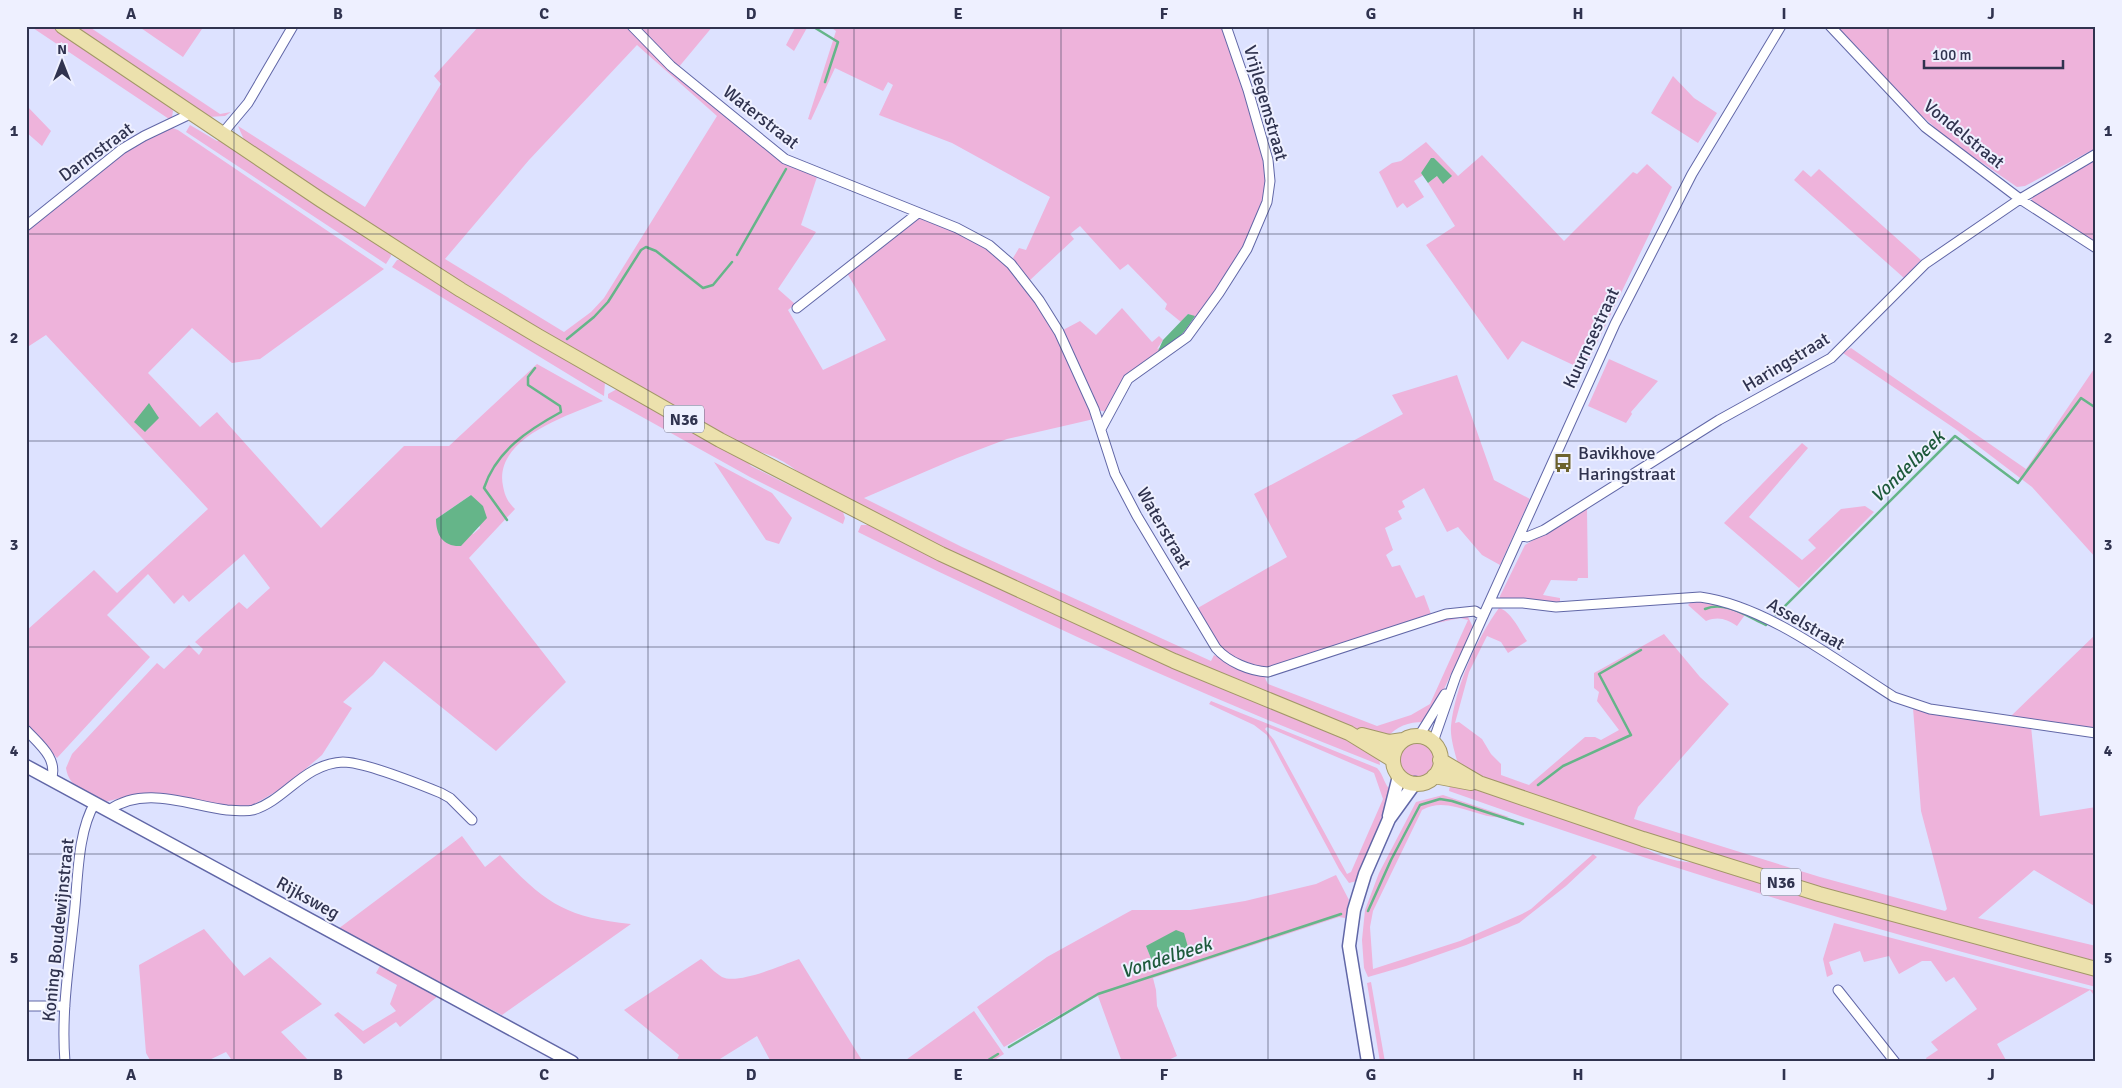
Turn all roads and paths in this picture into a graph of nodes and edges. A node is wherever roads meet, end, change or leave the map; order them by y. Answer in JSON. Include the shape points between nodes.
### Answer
{"nodes":[{"id":1,"x":62,"y":26,"type":"edge"},
{"id":2,"x":293,"y":26,"type":"edge"},
{"id":3,"x":632,"y":26,"type":"edge"},
{"id":4,"x":1226,"y":26,"type":"edge"},
{"id":5,"x":1780,"y":26,"type":"edge"},
{"id":6,"x":1830,"y":26,"type":"edge"},
{"id":7,"x":189,"y":112,"type":"junction"},
{"id":8,"x":222,"y":134,"type":"junction"},
{"id":9,"x":2096,"y":154,"type":"edge"},
{"id":10,"x":2020,"y":199,"type":"junction"},
{"id":11,"x":918,"y":213,"type":"junction"},
{"id":12,"x":26,"y":226,"type":"edge"},
{"id":13,"x":2096,"y":248,"type":"edge"},
{"id":14,"x":797,"y":308,"type":"dead end"},
{"id":15,"x":1101,"y":429,"type":"junction"},
{"id":16,"x":1522,"y":535,"type":"junction"},
{"id":17,"x":1489,"y":603,"type":"junction"},
{"id":18,"x":1483,"y":616,"type":"junction"},
{"id":19,"x":1456,"y":676,"type":"junction"},
{"id":20,"x":26,"y":730,"type":"edge"},
{"id":21,"x":1349,"y":733,"type":"junction"},
{"id":22,"x":2096,"y":733,"type":"edge"},
{"id":23,"x":1419,"y":736,"type":"junction"},
{"id":24,"x":1403,"y":740,"type":"junction"},
{"id":25,"x":1433,"y":742,"type":"junction"},
{"id":26,"x":1393,"y":760,"type":"junction"},
{"id":27,"x":1440,"y":760,"type":"junction"},
{"id":28,"x":26,"y":766,"type":"edge"},
{"id":29,"x":1399,"y":776,"type":"junction"},
{"id":30,"x":1434,"y":776,"type":"junction"},
{"id":31,"x":51,"y":780,"type":"junction"},
{"id":32,"x":1414,"y":783,"type":"junction"},
{"id":33,"x":1479,"y":783,"type":"junction"},
{"id":34,"x":95,"y":803,"type":"junction"},
{"id":35,"x":109,"y":810,"type":"junction"},
{"id":36,"x":1389,"y":819,"type":"junction"},
{"id":37,"x":472,"y":820,"type":"dead end"},
{"id":38,"x":2093,"y":967,"type":"edge"},
{"id":39,"x":1838,"y":990,"type":"dead end"},
{"id":40,"x":26,"y":1006,"type":"edge"},
{"id":41,"x":65,"y":1006,"type":"junction"},
{"id":42,"x":65,"y":1062,"type":"edge"},
{"id":43,"x":572,"y":1062,"type":"edge"},
{"id":44,"x":1368,"y":1062,"type":"edge"},
{"id":45,"x":1895,"y":1062,"type":"edge"}],
"edges":[{"from":1,"to":7,"type":"main road","number":"N36"},
{"from":2,"to":8,"type":"street","via":[[248,103]]},
{"from":3,"to":11,"type":"street","name":"Waterstraat","via":[[671,66],[786,159]]},
{"from":4,"to":15,"type":"street","name":"Vrijlegemstraat","via":[[1268,160],[1267,202],[1248,249],[1214,301],[1187,337],[1128,379]]},
{"from":5,"to":16,"type":"street","name":"Kuurnsestraat","via":[[1692,174],[1650,254]]},
{"from":6,"to":10,"type":"street","name":"Vondelstraat","via":[[1925,127]]},
{"from":7,"to":8,"type":"main road","number":"N36"},
{"from":7,"to":12,"type":"street","name":"Darmstraat","via":[[122,149]]},
{"from":8,"to":21,"type":"main road","number":"N36","via":[[529,331],[790,477],[941,554],[1093,625]]},
{"from":9,"to":10,"type":"street","name":"Haringstraat"},
{"from":10,"to":13,"type":"street","name":"Vondelstraat"},
{"from":10,"to":16,"type":"street","name":"Haringstraat","via":[[1925,264],[1831,358],[1719,420],[1544,530],[1527,537]]},
{"from":11,"to":14,"type":"street"},
{"from":11,"to":15,"type":"street","name":"Waterstraat","via":[[989,245],[1011,264],[1040,300],[1059,332]]},
{"from":15,"to":18,"type":"street","name":"Waterstraat","via":[[1115,474],[1132,507],[1223,657],[1257,671],[1268,672],[1446,614],[1475,611]]},
{"from":16,"to":17,"type":"street","name":"Kuurnsestraat"},
{"from":17,"to":18,"type":"street","name":"Kuurnsestraat"},
{"from":17,"to":22,"type":"street","name":"Asselstraat","via":[[1523,603],[1556,608],[1700,597],[1722,600],[1778,625],[1910,704]]},
{"from":18,"to":19,"type":"street","name":"Kuurnsestraat"},
{"from":19,"to":23,"type":"street","name":"Kuurnsestraat"},
{"from":19,"to":25,"type":"street","name":"Kuurnsestraat"},
{"from":20,"to":31,"type":"street","via":[[48,754],[53,766]]},
{"from":21,"to":24,"type":"main road","number":"N36","via":[[1389,742]]},
{"from":21,"to":26,"type":"main road","number":"N36"},
{"from":23,"to":24,"type":"main road","number":"N36"},
{"from":23,"to":25,"type":"main road"},
{"from":24,"to":26,"type":"main road"},
{"from":25,"to":27,"type":"main road","via":[[1439,750]]},
{"from":26,"to":29,"type":"main road"},
{"from":27,"to":30,"type":"main road"},
{"from":27,"to":33,"type":"main road","number":"N36"},
{"from":28,"to":31,"type":"main road","name":"Rijksweg"},
{"from":29,"to":32,"type":"main road"},
{"from":29,"to":36,"type":"main road"},
{"from":30,"to":32,"type":"main road","number":"N36","via":[[1422,783]]},
{"from":30,"to":33,"type":"main road","number":"N36"},
{"from":31,"to":34,"type":"main road","name":"Rijksweg"},
{"from":32,"to":36,"type":"main road"},
{"from":33,"to":38,"type":"main road","number":"N36","via":[[1800,888]]},
{"from":34,"to":35,"type":"main road","name":"Rijksweg"},
{"from":34,"to":41,"type":"street","name":"Koning Boudewijnstraat","via":[[86,820]]},
{"from":35,"to":37,"type":"street","via":[[117,804],[148,797],[216,808],[253,810],[307,773],[344,762],[441,793]]},
{"from":35,"to":43,"type":"main road","name":"Rijksweg"},
{"from":36,"to":44,"type":"main road","via":[[1365,874],[1350,933],[1353,976]]},
{"from":39,"to":45,"type":"street"},
{"from":40,"to":41,"type":"street"},
{"from":41,"to":42,"type":"street","name":"Koning Boudewijnstraat"}]}
